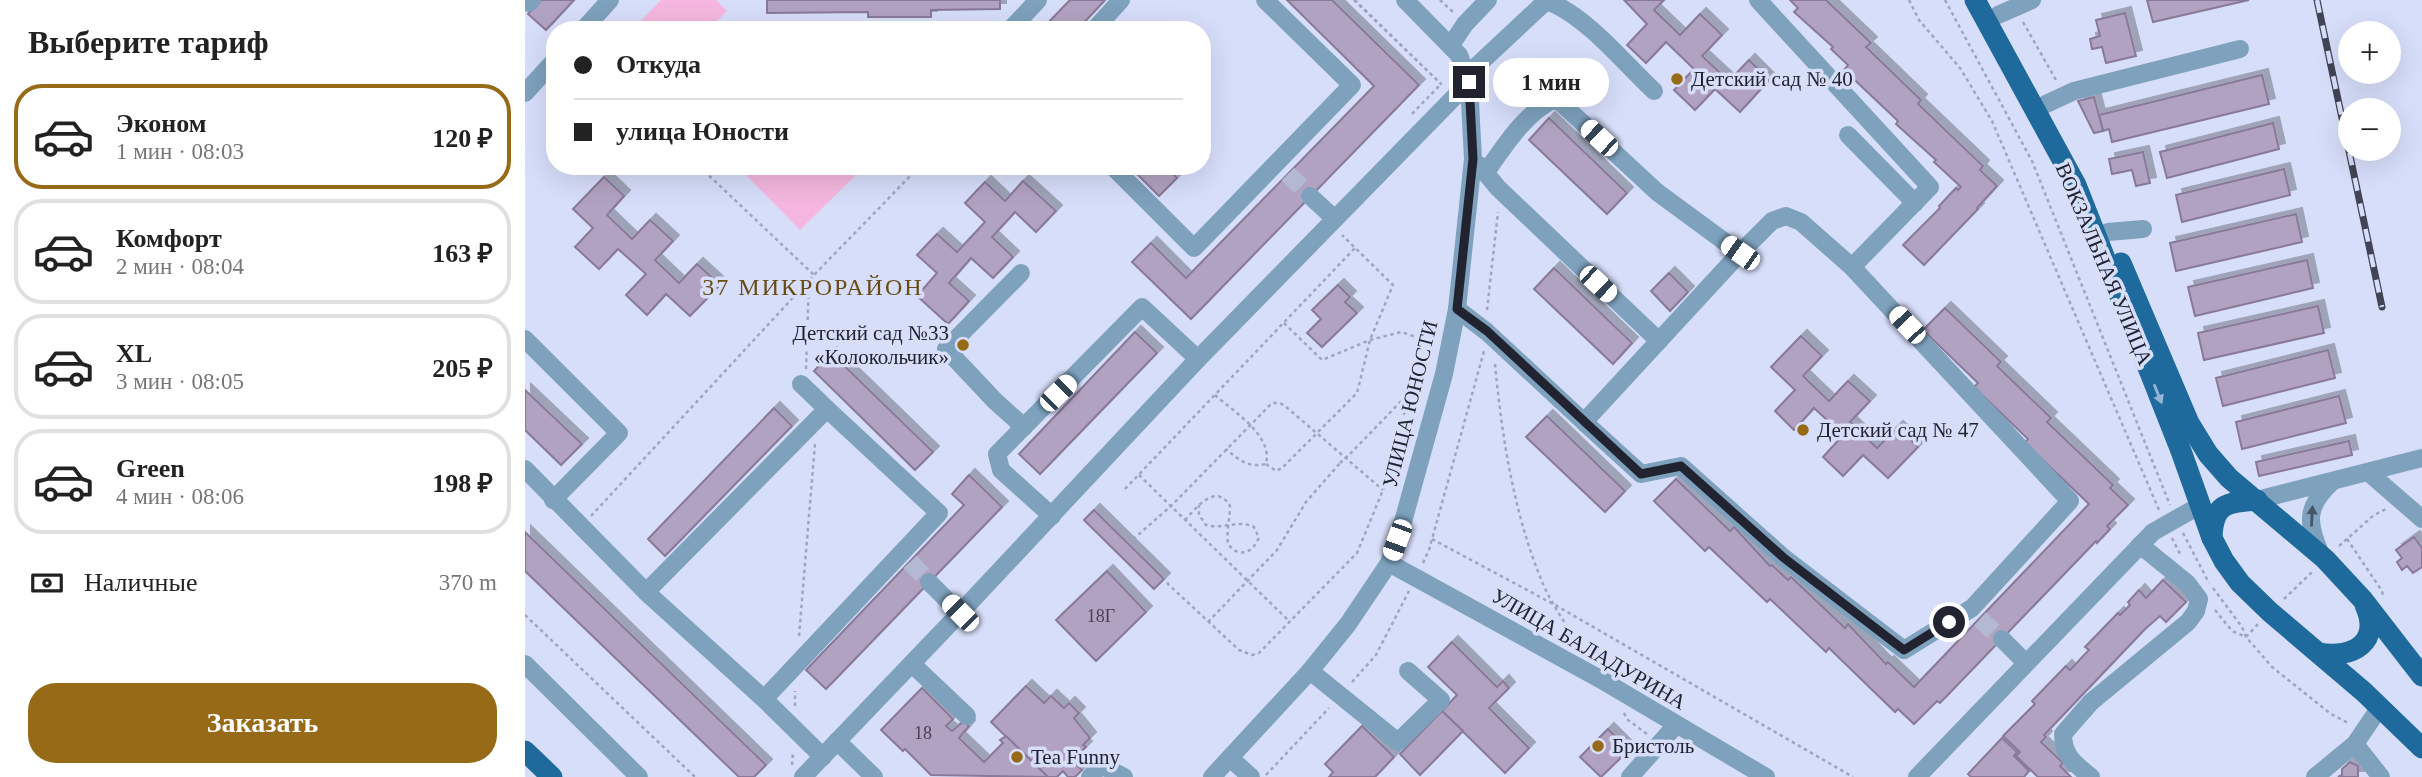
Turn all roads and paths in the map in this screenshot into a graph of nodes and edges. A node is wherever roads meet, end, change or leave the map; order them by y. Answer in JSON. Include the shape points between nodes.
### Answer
{"nodes":[{"id":1,"x":610,"y":0,"type":"edge"},
{"id":2,"x":1038,"y":0,"type":"edge"},
{"id":3,"x":1121,"y":0,"type":"edge"},
{"id":4,"x":1265,"y":0,"type":"edge"},
{"id":5,"x":1355,"y":0,"type":"edge"},
{"id":6,"x":1405,"y":0,"type":"edge"},
{"id":7,"x":1488,"y":0,"type":"edge"},
{"id":8,"x":1758,"y":0,"type":"edge"},
{"id":9,"x":1909,"y":0,"type":"edge"},
{"id":10,"x":1945,"y":0,"type":"edge"},
{"id":11,"x":1975,"y":0,"type":"edge"},
{"id":12,"x":2032,"y":0,"type":"edge"},
{"id":13,"x":2001,"y":7,"type":"edge"},
{"id":14,"x":591,"y":21,"type":"edge"},
{"id":15,"x":1018,"y":21,"type":"edge"},
{"id":16,"x":1102,"y":21,"type":"edge"},
{"id":17,"x":1451,"y":45,"type":"junction"},
{"id":18,"x":2241,"y":50,"type":"dead end"},
{"id":19,"x":546,"y":70,"type":"edge"},
{"id":20,"x":1468,"y":78,"type":"junction"},
{"id":21,"x":1441,"y":84,"type":"dead end"},
{"id":22,"x":1654,"y":91,"type":"dead end"},
{"id":23,"x":525,"y":93,"type":"edge"},
{"id":24,"x":2055,"y":100,"type":"junction"},
{"id":25,"x":1442,"y":108,"type":"junction"},
{"id":26,"x":1472,"y":126,"type":"junction"},
{"id":27,"x":1848,"y":135,"type":"dead end"},
{"id":28,"x":1473,"y":159,"type":"junction"},
{"id":29,"x":1486,"y":172,"type":"junction"},
{"id":30,"x":708,"y":175,"type":"edge"},
{"id":31,"x":911,"y":175,"type":"edge"},
{"id":32,"x":1121,"y":175,"type":"edge"},
{"id":33,"x":1310,"y":196,"type":"tunnel mouth"},
{"id":34,"x":1915,"y":203,"type":"junction"},
{"id":35,"x":1334,"y":225,"type":"junction"},
{"id":36,"x":2143,"y":229,"type":"dead end"},
{"id":37,"x":2108,"y":232,"type":"junction"},
{"id":38,"x":1355,"y":248,"type":"junction"},
{"id":39,"x":1740,"y":253,"type":"junction"},
{"id":40,"x":1852,"y":267,"type":"junction"},
{"id":41,"x":1021,"y":273,"type":"dead end"},
{"id":42,"x":814,"y":275,"type":"junction"},
{"id":43,"x":809,"y":280,"type":"junction"},
{"id":44,"x":1457,"y":309,"type":"junction"},
{"id":45,"x":1284,"y":323,"type":"junction"},
{"id":46,"x":525,"y":339,"type":"edge"},
{"id":47,"x":1370,"y":340,"type":"junction"},
{"id":48,"x":1659,"y":341,"type":"junction"},
{"id":49,"x":1198,"y":359,"type":"junction"},
{"id":50,"x":805,"y":388,"type":"joint"},
{"id":51,"x":1410,"y":392,"type":"junction"},
{"id":52,"x":1215,"y":395,"type":"junction"},
{"id":53,"x":822,"y":414,"type":"junction"},
{"id":54,"x":1584,"y":422,"type":"junction"},
{"id":55,"x":1249,"y":425,"type":"junction"},
{"id":56,"x":1024,"y":427,"type":"junction"},
{"id":57,"x":1317,"y":433,"type":"junction"},
{"id":58,"x":1226,"y":449,"type":"junction"},
{"id":59,"x":2421,"y":459,"type":"edge"},
{"id":60,"x":1266,"y":464,"type":"junction"},
{"id":61,"x":525,"y":469,"type":"edge"},
{"id":62,"x":2368,"y":472,"type":"junction"},
{"id":63,"x":1138,"y":475,"type":"junction"},
{"id":64,"x":2332,"y":482,"type":"junction"},
{"id":65,"x":1125,"y":489,"type":"dead end"},
{"id":66,"x":1383,"y":491,"type":"junction"},
{"id":67,"x":554,"y":500,"type":"junction"},
{"id":68,"x":2257,"y":500,"type":"junction"},
{"id":69,"x":2401,"y":500,"type":"junction"},
{"id":70,"x":1199,"y":505,"type":"junction"},
{"id":71,"x":1171,"y":506,"type":"junction"},
{"id":72,"x":2199,"y":506,"type":"junction"},
{"id":73,"x":1052,"y":516,"type":"junction"},
{"id":74,"x":2422,"y":519,"type":"edge"},
{"id":75,"x":1185,"y":520,"type":"junction"},
{"id":76,"x":2171,"y":522,"type":"junction"},
{"id":77,"x":1228,"y":524,"type":"junction"},
{"id":78,"x":582,"y":526,"type":"junction"},
{"id":79,"x":2212,"y":538,"type":"junction"},
{"id":80,"x":1432,"y":539,"type":"dead end"},
{"id":81,"x":2140,"y":545,"type":"junction"},
{"id":82,"x":2323,"y":559,"type":"junction"},
{"id":83,"x":2183,"y":561,"type":"dead end"},
{"id":84,"x":1389,"y":563,"type":"junction"},
{"id":85,"x":1248,"y":581,"type":"junction"},
{"id":86,"x":929,"y":582,"type":"tunnel mouth"},
{"id":87,"x":646,"y":592,"type":"junction"},
{"id":88,"x":2363,"y":600,"type":"junction"},
{"id":89,"x":2209,"y":603,"type":"dead end"},
{"id":90,"x":2279,"y":604,"type":"dead end"},
{"id":91,"x":960,"y":613,"type":"junction"},
{"id":92,"x":525,"y":615,"type":"edge"},
{"id":93,"x":1290,"y":621,"type":"junction"},
{"id":94,"x":2262,"y":621,"type":"dead end"},
{"id":95,"x":1208,"y":622,"type":"junction"},
{"id":96,"x":2246,"y":637,"type":"junction"},
{"id":97,"x":2002,"y":639,"type":"tunnel mouth"},
{"id":98,"x":2319,"y":653,"type":"junction"},
{"id":99,"x":2025,"y":663,"type":"junction"},
{"id":100,"x":525,"y":664,"type":"edge"},
{"id":101,"x":797,"y":664,"type":"junction"},
{"id":102,"x":912,"y":664,"type":"junction"},
{"id":103,"x":1310,"y":671,"type":"junction"},
{"id":104,"x":1408,"y":671,"type":"dead end"},
{"id":105,"x":2422,"y":676,"type":"edge"},
{"id":106,"x":764,"y":699,"type":"junction"},
{"id":107,"x":2380,"y":707,"type":"junction"},
{"id":108,"x":967,"y":716,"type":"dead end"},
{"id":109,"x":1676,"y":725,"type":"junction"},
{"id":110,"x":794,"y":729,"type":"junction"},
{"id":111,"x":2359,"y":737,"type":"junction"},
{"id":112,"x":837,"y":741,"type":"junction"},
{"id":113,"x":2422,"y":748,"type":"edge"},
{"id":114,"x":525,"y":751,"type":"edge"},
{"id":115,"x":823,"y":757,"type":"junction"},
{"id":116,"x":1230,"y":758,"type":"junction"},
{"id":117,"x":539,"y":770,"type":"edge"},
{"id":118,"x":797,"y":774,"type":"edge"},
{"id":119,"x":1926,"y":774,"type":"edge"},
{"id":120,"x":1637,"y":775,"type":"edge"},
{"id":121,"x":639,"y":777,"type":"edge"},
{"id":122,"x":695,"y":777,"type":"edge"},
{"id":123,"x":874,"y":777,"type":"edge"},
{"id":124,"x":1090,"y":777,"type":"edge"},
{"id":125,"x":1124,"y":777,"type":"edge"},
{"id":126,"x":1212,"y":777,"type":"edge"},
{"id":127,"x":1251,"y":777,"type":"edge"},
{"id":128,"x":1766,"y":777,"type":"edge"},
{"id":129,"x":1853,"y":777,"type":"edge"},
{"id":130,"x":2091,"y":777,"type":"edge"},
{"id":131,"x":2315,"y":777,"type":"edge"},
{"id":132,"x":2381,"y":777,"type":"edge"}],
"edges":[{"from":1,"to":14,"type":"street"},
{"from":2,"to":15,"type":"street"},
{"from":3,"to":16,"type":"street"},
{"from":4,"to":32,"type":"street","via":[[1352,85],[1282,168],[1194,248]]},
{"from":5,"to":21,"type":"path"},
{"from":6,"to":17,"type":"street","name":"УЛИЦА ЮНОСТИ"},
{"from":7,"to":17,"type":"street"},
{"from":8,"to":34,"type":"street","via":[[1930,187]]},
{"from":9,"to":76,"type":"path","via":[[1919,20],[1960,68],[1992,121]]},
{"from":10,"to":76,"type":"path","via":[[2032,160]]},
{"from":11,"to":72,"type":"main road","name":"ВОКЗАЛЬНАЯ УЛИЦА","one_way":true,"via":[[2076,186]]},
{"from":12,"to":13,"type":"street"},
{"from":13,"to":24,"type":"main road","name":"ВОКЗАЛЬНАЯ УЛИЦА"},
{"from":13,"to":24,"type":"path"},
{"from":17,"to":20,"type":"street","name":"УЛИЦА ЮНОСТИ"},
{"from":18,"to":24,"type":"street","via":[[2074,91]]},
{"from":19,"to":23,"type":"street"},
{"from":20,"to":22,"type":"street","via":[[1550,2],[1585,25]]},
{"from":20,"to":25,"type":"street"},
{"from":20,"to":26,"type":"street","name":"УЛИЦА ЮНОСТИ"},
{"from":24,"to":37,"type":"main road","name":"ВОКЗАЛЬНАЯ УЛИЦА"},
{"from":25,"to":26,"type":"street"},
{"from":25,"to":35,"type":"street"},
{"from":26,"to":28,"type":"street","name":"УЛИЦА ЮНОСТИ"},
{"from":27,"to":34,"type":"street"},
{"from":28,"to":29,"type":"street"},
{"from":28,"to":44,"type":"street","name":"УЛИЦА ЮНОСТИ"},
{"from":29,"to":39,"type":"street","via":[[1542,105],[1560,102],[1657,192]]},
{"from":29,"to":48,"type":"street"},
{"from":30,"to":42,"type":"path"},
{"from":31,"to":42,"type":"path"},
{"from":33,"to":35,"type":"street"},
{"from":34,"to":40,"type":"street"},
{"from":35,"to":38,"type":"path"},
{"from":35,"to":49,"type":"street"},
{"from":36,"to":37,"type":"street"},
{"from":37,"to":68,"type":"main road","name":"ВОКЗАЛЬНАЯ УЛИЦА","via":[[2189,423],[2229,478]]},
{"from":38,"to":45,"type":"path"},
{"from":38,"to":47,"type":"path","via":[[1393,285]]},
{"from":39,"to":40,"type":"street","via":[[1772,221],[1786,216],[1801,222]]},
{"from":39,"to":48,"type":"street"},
{"from":40,"to":54,"type":"street","via":[[2070,501],[1976,613],[1904,650],[1784,558],[1681,466],[1641,474]]},
{"from":41,"to":56,"type":"street","via":[[946,349]]},
{"from":42,"to":43,"type":"path"},
{"from":43,"to":50,"type":"path"},
{"from":43,"to":78,"type":"path"},
{"from":44,"to":54,"type":"street","via":[[1487,331]]},
{"from":44,"to":84,"type":"street","name":"УЛИЦА ЮНОСТИ","via":[[1440,387]]},
{"from":45,"to":47,"type":"path","via":[[1322,360]]},
{"from":45,"to":52,"type":"path"},
{"from":46,"to":67,"type":"street","via":[[619,433]]},
{"from":47,"to":51,"type":"path","via":[[1401,332],[1419,338]]},
{"from":47,"to":57,"type":"path","via":[[1357,393]]},
{"from":48,"to":54,"type":"street"},
{"from":49,"to":56,"type":"street","via":[[1143,307]]},
{"from":49,"to":73,"type":"street"},
{"from":50,"to":53,"type":"street"},
{"from":51,"to":66,"type":"path"},
{"from":51,"to":85,"type":"path","bridge":true,"via":[[1306,502],[1277,550]]},
{"from":52,"to":55,"type":"path"},
{"from":52,"to":63,"type":"path"},
{"from":53,"to":87,"type":"street"},
{"from":53,"to":101,"type":"path"},
{"from":53,"to":101,"type":"street","via":[[939,513],[905,558]]},
{"from":55,"to":57,"type":"path","via":[[1272,403],[1280,402]]},
{"from":55,"to":58,"type":"path"},
{"from":55,"to":60,"type":"path","via":[[1264,442]]},
{"from":56,"to":73,"type":"street","via":[[997,454],[1001,470]]},
{"from":57,"to":60,"type":"path","via":[[1282,468],[1276,471]]},
{"from":57,"to":66,"type":"path"},
{"from":58,"to":60,"type":"path","via":[[1244,463]]},
{"from":58,"to":71,"type":"path"},
{"from":59,"to":62,"type":"street"},
{"from":61,"to":67,"type":"street"},
{"from":62,"to":64,"type":"street"},
{"from":62,"to":69,"type":"street"},
{"from":63,"to":65,"type":"path"},
{"from":63,"to":71,"type":"path"},
{"from":64,"to":68,"type":"street"},
{"from":82,"to":64,"type":"street","one_way":true,"via":[[2314,540],[2312,505]]},
{"from":66,"to":93,"type":"path","via":[[1357,553]]},
{"from":67,"to":78,"type":"street"},
{"from":68,"to":79,"type":"main road","via":[[2222,508],[2215,515]]},
{"from":68,"to":82,"type":"main road","name":"ВОКЗАЛЬНАЯ УЛИЦА"},
{"from":69,"to":74,"type":"street"},
{"from":69,"to":82,"type":"path","via":[[2374,515]]},
{"from":70,"to":75,"type":"path"},
{"from":70,"to":77,"type":"path","via":[[1206,525]]},
{"from":70,"to":77,"type":"path","via":[[1210,497],[1227,501]]},
{"from":71,"to":75,"type":"path"},
{"from":71,"to":95,"type":"path","via":[[1130,542]]},
{"from":72,"to":76,"type":"street"},
{"from":72,"to":79,"type":"main road","name":"ВОКЗАЛЬНАЯ УЛИЦА"},
{"from":73,"to":91,"type":"street"},
{"from":75,"to":85,"type":"path"},
{"from":76,"to":81,"type":"street"},
{"from":76,"to":83,"type":"path"},
{"from":76,"to":96,"type":"path"},
{"from":77,"to":77,"type":"path","via":[[1232,548],[1242,553],[1253,548],[1259,538],[1254,527]]},
{"from":78,"to":87,"type":"street"},
{"from":79,"to":98,"type":"main road","name":"ВОКЗАЛЬНАЯ УЛИЦА","via":[[2240,583]]},
{"from":80,"to":129,"type":"path"},
{"from":81,"to":99,"type":"street"},
{"from":81,"to":130,"type":"street","via":[[2187,583],[2199,599],[2188,622],[2091,702],[2063,734],[2068,758]]},
{"from":82,"to":88,"type":"main road","name":"ВОКЗАЛЬНАЯ УЛИЦА"},
{"from":82,"to":90,"type":"path"},
{"from":84,"to":103,"type":"street","name":"УЛИЦА ЮНОСТИ"},
{"from":84,"to":109,"type":"street","name":"УЛИЦА БАЛАДУРИНА"},
{"from":85,"to":93,"type":"path"},
{"from":85,"to":95,"type":"path"},
{"from":86,"to":91,"type":"street"},
{"from":87,"to":106,"type":"street"},
{"from":88,"to":98,"type":"main road","via":[[2369,626],[2361,648],[2342,654]]},
{"from":88,"to":105,"type":"main road","name":"ВОКЗАЛЬНАЯ УЛИЦА"},
{"from":89,"to":96,"type":"path","via":[[2232,631]]},
{"from":91,"to":102,"type":"street"},
{"from":92,"to":122,"type":"path"},
{"from":93,"to":95,"type":"path","via":[[1252,655],[1239,650]]},
{"from":94,"to":96,"type":"path"},
{"from":96,"to":111,"type":"path","via":[[2272,667]]},
{"from":97,"to":99,"type":"street"},
{"from":98,"to":107,"type":"main road","name":"ВОКЗАЛЬНАЯ УЛИЦА"},
{"from":99,"to":119,"type":"street"},
{"from":100,"to":121,"type":"street"},
{"from":101,"to":106,"type":"street"},
{"from":101,"to":110,"type":"path"},
{"from":102,"to":108,"type":"street"},
{"from":102,"to":112,"type":"street"},
{"from":103,"to":104,"type":"street","via":[[1398,742],[1441,700]]},
{"from":103,"to":116,"type":"street","name":"УЛИЦА ЮНОСТИ"},
{"from":106,"to":110,"type":"street"},
{"from":107,"to":111,"type":"street"},
{"from":107,"to":113,"type":"main road","name":"ВОКЗАЛЬНАЯ УЛИЦА"},
{"from":109,"to":120,"type":"street"},
{"from":109,"to":128,"type":"street","name":"УЛИЦА БАЛАДУРИНА"},
{"from":110,"to":115,"type":"street"},
{"from":110,"to":118,"type":"path"},
{"from":111,"to":131,"type":"street"},
{"from":111,"to":132,"type":"street"},
{"from":112,"to":115,"type":"street"},
{"from":112,"to":123,"type":"street"},
{"from":114,"to":117,"type":"main road"},
{"from":115,"to":118,"type":"street"},
{"from":116,"to":126,"type":"street","name":"УЛИЦА ЮНОСТИ"},
{"from":116,"to":127,"type":"street"},
{"from":124,"to":125,"type":"street","via":[[1101,765]]}]}
